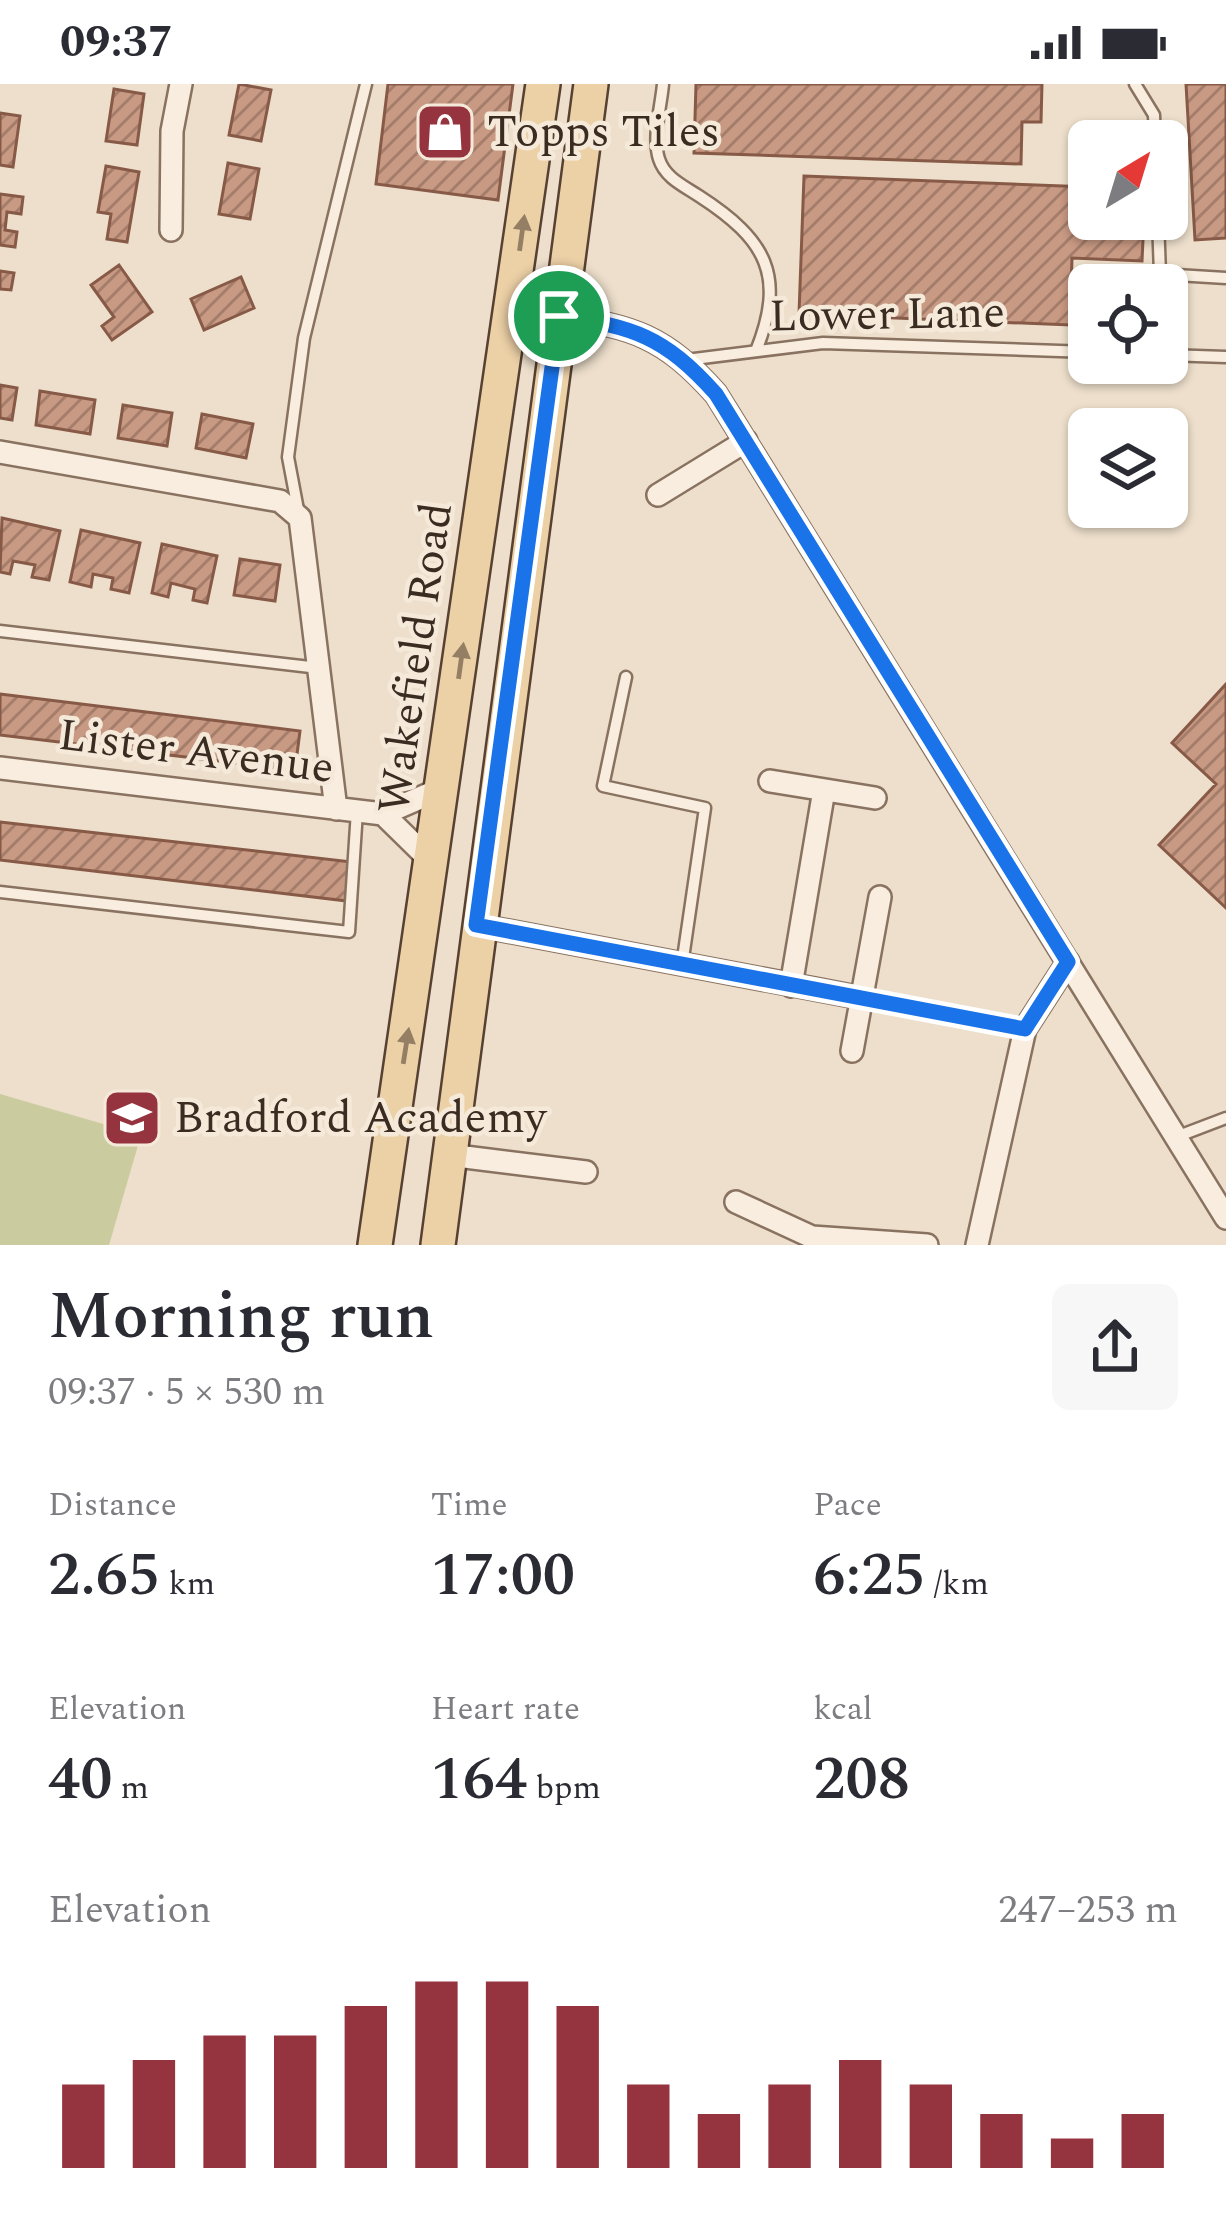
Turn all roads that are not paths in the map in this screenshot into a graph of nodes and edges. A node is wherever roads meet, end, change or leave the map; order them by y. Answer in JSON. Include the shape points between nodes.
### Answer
{"nodes":[{"id":1,"x":181,"y":84,"type":"edge"},
{"id":2,"x":366,"y":84,"type":"edge"},
{"id":3,"x":543,"y":84,"type":"edge"},
{"id":4,"x":591,"y":84,"type":"edge"},
{"id":5,"x":664,"y":84,"type":"edge"},
{"id":6,"x":1135,"y":84,"type":"edge"},
{"id":7,"x":1154,"y":120,"type":"edge"},
{"id":8,"x":170,"y":230,"type":"dead end"},
{"id":9,"x":1226,"y":278,"type":"edge"},
{"id":10,"x":1188,"y":279,"type":"edge"},
{"id":11,"x":559,"y":316,"type":"junction"},
{"id":12,"x":1068,"y":351,"type":"edge"},
{"id":13,"x":756,"y":352,"type":"junction"},
{"id":14,"x":1188,"y":356,"type":"edge"},
{"id":15,"x":1226,"y":357,"type":"edge"},
{"id":16,"x":686,"y":360,"type":"junction"},
{"id":17,"x":746,"y":441,"type":"junction"},
{"id":18,"x":0,"y":452,"type":"edge"},
{"id":19,"x":658,"y":495,"type":"dead end"},
{"id":20,"x":299,"y":518,"type":"junction"},
{"id":21,"x":0,"y":631,"type":"edge"},
{"id":22,"x":322,"y":668,"type":"junction"},
{"id":23,"x":626,"y":677,"type":"dead end"},
{"id":24,"x":0,"y":768,"type":"edge"},
{"id":25,"x":770,"y":781,"type":"dead end"},
{"id":26,"x":443,"y":788,"type":"junction"},
{"id":27,"x":824,"y":790,"type":"junction"},
{"id":28,"x":874,"y":798,"type":"dead end"},
{"id":29,"x":346,"y":810,"type":"junction"},
{"id":30,"x":383,"y":814,"type":"junction"},
{"id":31,"x":431,"y":861,"type":"junction"},
{"id":32,"x":0,"y":892,"type":"edge"},
{"id":33,"x":880,"y":897,"type":"dead end"},
{"id":34,"x":476,"y":925,"type":"junction"},
{"id":35,"x":1068,"y":962,"type":"junction"},
{"id":36,"x":681,"y":966,"type":"junction"},
{"id":37,"x":790,"y":986,"type":"junction"},
{"id":38,"x":862,"y":998,"type":"junction"},
{"id":39,"x":852,"y":1051,"type":"dead end"},
{"id":40,"x":1226,"y":1118,"type":"edge"},
{"id":41,"x":1176,"y":1137,"type":"junction"},
{"id":42,"x":449,"y":1155,"type":"junction"},
{"id":43,"x":586,"y":1172,"type":"dead end"},
{"id":44,"x":736,"y":1202,"type":"dead end"},
{"id":45,"x":1226,"y":1218,"type":"edge"},
{"id":46,"x":841,"y":1242,"type":"edge"},
{"id":47,"x":375,"y":1245,"type":"edge"},
{"id":48,"x":438,"y":1245,"type":"edge"},
{"id":49,"x":927,"y":1245,"type":"edge"},
{"id":50,"x":977,"y":1245,"type":"edge"}],
"edges":[{"from":1,"to":8,"type":"street"},
{"from":2,"to":20,"type":"lane","via":[[304,338],[288,457]]},
{"from":26,"to":3,"type":"main road","name":"Wakefield Road","one_way":true},
{"from":4,"to":11,"type":"main road","name":"Wakefield Road"},
{"from":5,"to":13,"type":"lane","via":[[657,141],[666,172],[750,236],[774,284]]},
{"from":6,"to":7,"type":"lane"},
{"from":9,"to":10,"type":"lane"},
{"from":11,"to":16,"type":"street","via":[[657,338]]},
{"from":11,"to":34,"type":"main road","name":"Wakefield Road"},
{"from":12,"to":13,"type":"lane","name":"Lower Lane","via":[[823,343]]},
{"from":13,"to":16,"type":"lane","name":"Lower Lane"},
{"from":14,"to":15,"type":"lane"},
{"from":16,"to":17,"type":"street"},
{"from":17,"to":19,"type":"street"},
{"from":17,"to":35,"type":"street"},
{"from":18,"to":20,"type":"street","via":[[280,501]]},
{"from":20,"to":22,"type":"street"},
{"from":21,"to":22,"type":"lane"},
{"from":22,"to":29,"type":"street"},
{"from":23,"to":36,"type":"lane","via":[[603,787],[705,808]]},
{"from":24,"to":29,"type":"street","name":"Lister Avenue"},
{"from":25,"to":27,"type":"street"},
{"from":26,"to":30,"type":"street","name":"Lister Avenue"},
{"from":26,"to":31,"type":"main road","name":"Wakefield Road"},
{"from":27,"to":28,"type":"street"},
{"from":27,"to":37,"type":"street"},
{"from":29,"to":30,"type":"street","name":"Lister Avenue"},
{"from":29,"to":32,"type":"lane","via":[[349,932]]},
{"from":30,"to":31,"type":"street","name":"Lister Avenue"},
{"from":47,"to":31,"type":"main road","name":"Wakefield Road","one_way":true},
{"from":33,"to":38,"type":"street"},
{"from":34,"to":36,"type":"street"},
{"from":34,"to":42,"type":"main road","name":"Wakefield Road"},
{"from":35,"to":41,"type":"street"},
{"from":35,"to":50,"type":"street","via":[[1025,1029]]},
{"from":36,"to":37,"type":"street"},
{"from":37,"to":38,"type":"street"},
{"from":38,"to":39,"type":"street"},
{"from":40,"to":41,"type":"lane"},
{"from":41,"to":45,"type":"street"},
{"from":42,"to":43,"type":"street"},
{"from":42,"to":48,"type":"main road","name":"Wakefield Road"},
{"from":44,"to":46,"type":"street"},
{"from":46,"to":49,"type":"street"}]}
